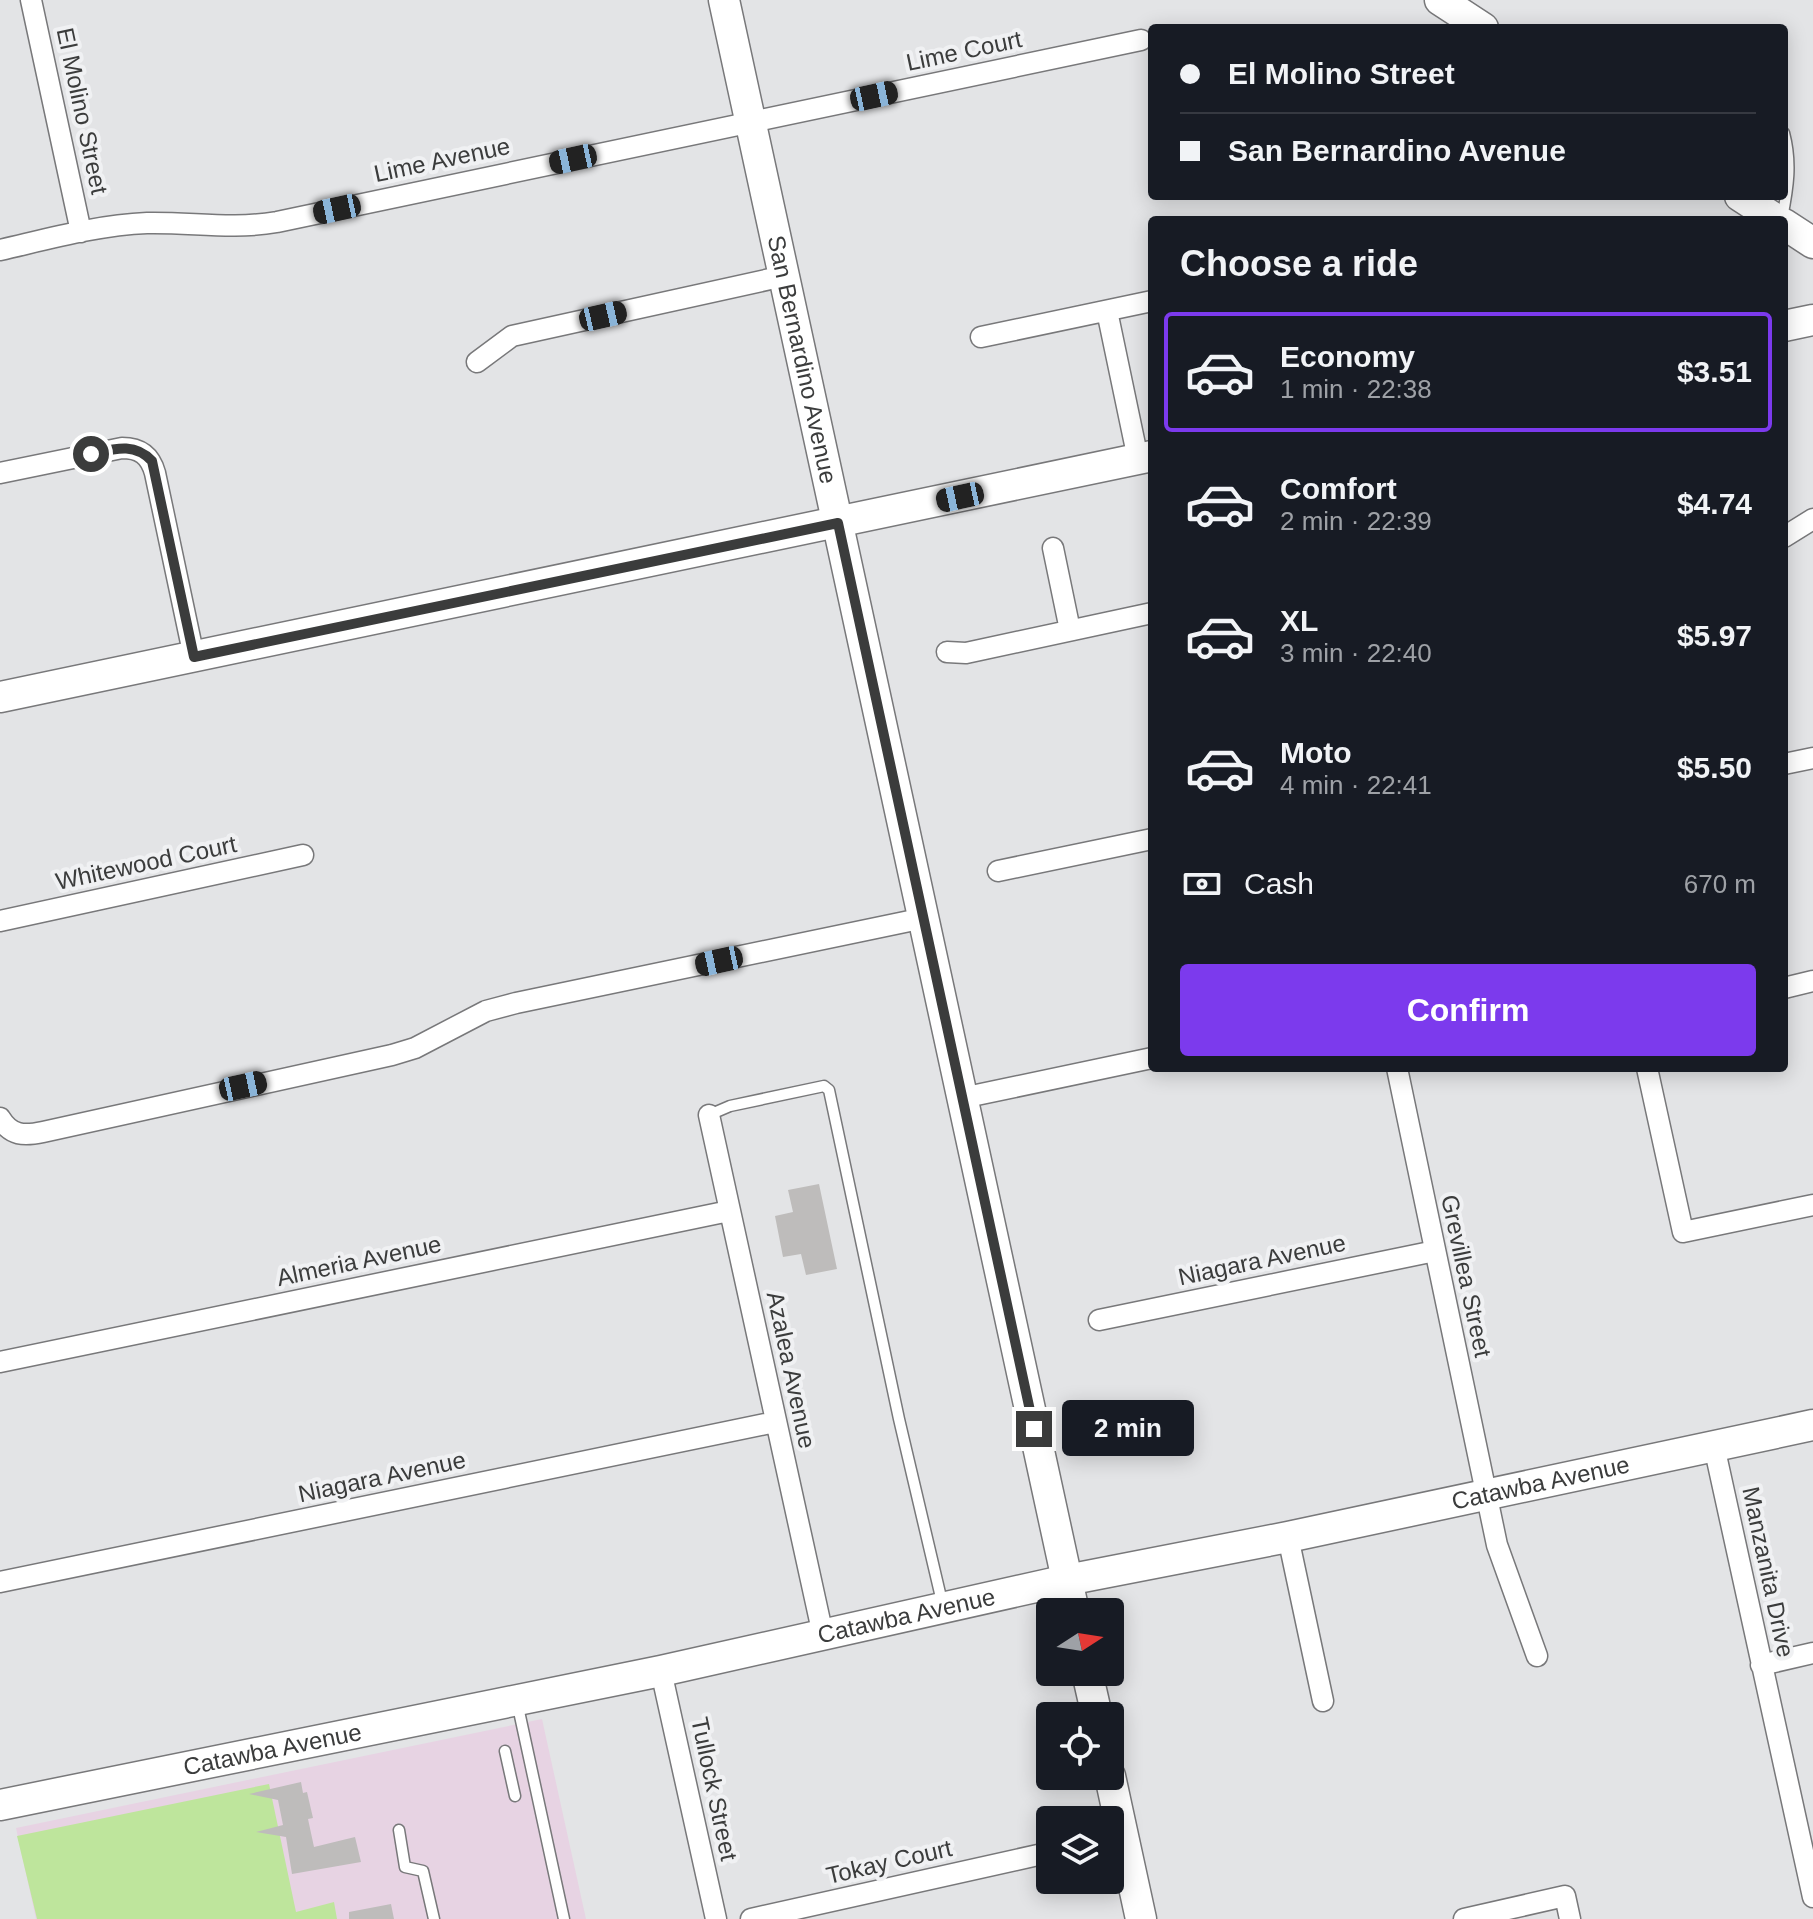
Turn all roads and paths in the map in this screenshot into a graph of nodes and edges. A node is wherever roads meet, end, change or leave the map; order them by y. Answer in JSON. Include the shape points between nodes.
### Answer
{"nodes":[{"id":1,"x":31,"y":0,"type":"edge"},
{"id":2,"x":724,"y":0,"type":"edge"},
{"id":3,"x":1440,"y":0,"type":"edge"},
{"id":4,"x":1477,"y":24,"type":"edge"},
{"id":5,"x":1141,"y":40,"type":"dead end"},
{"id":6,"x":750,"y":122,"type":"junction"},
{"id":7,"x":1788,"y":150,"type":"edge"},
{"id":8,"x":1788,"y":190,"type":"edge"},
{"id":9,"x":1747,"y":200,"type":"edge"},
{"id":10,"x":1773,"y":216,"type":"edge"},
{"id":11,"x":1788,"y":226,"type":"edge"},
{"id":12,"x":81,"y":232,"type":"junction"},
{"id":13,"x":1813,"y":243,"type":"edge"},
{"id":14,"x":0,"y":250,"type":"edge"},
{"id":15,"x":784,"y":276,"type":"junction"},
{"id":16,"x":1148,"y":302,"type":"edge"},
{"id":17,"x":1107,"y":311,"type":"junction"},
{"id":18,"x":1813,"y":320,"type":"edge"},
{"id":19,"x":1788,"y":325,"type":"edge"},
{"id":20,"x":981,"y":337,"type":"dead end"},
{"id":21,"x":477,"y":362,"type":"dead end"},
{"id":22,"x":1145,"y":458,"type":"edge"},
{"id":23,"x":0,"y":473,"type":"edge"},
{"id":24,"x":1813,"y":519,"type":"edge"},
{"id":25,"x":838,"y":523,"type":"junction"},
{"id":26,"x":1788,"y":535,"type":"edge"},
{"id":27,"x":1053,"y":548,"type":"dead end"},
{"id":28,"x":1148,"y":614,"type":"edge"},
{"id":29,"x":1070,"y":630,"type":"junction"},
{"id":30,"x":947,"y":652,"type":"dead end"},
{"id":31,"x":194,"y":657,"type":"junction"},
{"id":32,"x":0,"y":697,"type":"edge"},
{"id":33,"x":1813,"y":758,"type":"edge"},
{"id":34,"x":1788,"y":763,"type":"edge"},
{"id":35,"x":1148,"y":840,"type":"edge"},
{"id":36,"x":303,"y":855,"type":"dead end"},
{"id":37,"x":998,"y":871,"type":"dead end"},
{"id":38,"x":924,"y":918,"type":"junction"},
{"id":39,"x":0,"y":921,"type":"edge"},
{"id":40,"x":1813,"y":981,"type":"edge"},
{"id":41,"x":1788,"y":987,"type":"edge"},
{"id":42,"x":1148,"y":1059,"type":"edge"},
{"id":43,"x":1398,"y":1072,"type":"edge"},
{"id":44,"x":1648,"y":1072,"type":"edge"},
{"id":45,"x":962,"y":1098,"type":"junction"},
{"id":46,"x":709,"y":1115,"type":"joint"},
{"id":47,"x":0,"y":1118,"type":"edge"},
{"id":48,"x":1813,"y":1205,"type":"edge"},
{"id":49,"x":729,"y":1211,"type":"junction"},
{"id":50,"x":1435,"y":1251,"type":"junction"},
{"id":51,"x":1099,"y":1320,"type":"dead end"},
{"id":52,"x":0,"y":1362,"type":"edge"},
{"id":53,"x":775,"y":1422,"type":"junction"},
{"id":54,"x":1813,"y":1425,"type":"edge"},
{"id":55,"x":1714,"y":1446,"type":"junction"},
{"id":56,"x":1485,"y":1495,"type":"junction"},
{"id":57,"x":1288,"y":1537,"type":"junction"},
{"id":58,"x":1067,"y":1580,"type":"junction"},
{"id":59,"x":0,"y":1582,"type":"edge"},
{"id":60,"x":1071,"y":1598,"type":"edge"},
{"id":61,"x":944,"y":1609,"type":"junction"},
{"id":62,"x":823,"y":1635,"type":"junction"},
{"id":63,"x":1813,"y":1653,"type":"edge"},
{"id":64,"x":1537,"y":1656,"type":"dead end"},
{"id":65,"x":1761,"y":1665,"type":"junction"},
{"id":66,"x":661,"y":1671,"type":"junction"},
{"id":67,"x":517,"y":1700,"type":"junction"},
{"id":68,"x":1323,"y":1701,"type":"dead end"},
{"id":69,"x":505,"y":1751,"type":"dead end"},
{"id":70,"x":1113,"y":1790,"type":"edge"},
{"id":71,"x":515,"y":1796,"type":"dead end"},
{"id":72,"x":0,"y":1805,"type":"edge"},
{"id":73,"x":399,"y":1830,"type":"dead end"},
{"id":74,"x":1036,"y":1855,"type":"edge"},
{"id":75,"x":1810,"y":1872,"type":"edge"},
{"id":76,"x":1813,"y":1897,"type":"edge"},
{"id":77,"x":434,"y":1919,"type":"edge"},
{"id":78,"x":564,"y":1919,"type":"edge"},
{"id":79,"x":716,"y":1919,"type":"edge"},
{"id":80,"x":751,"y":1919,"type":"edge"},
{"id":81,"x":1141,"y":1919,"type":"edge"},
{"id":82,"x":1464,"y":1919,"type":"edge"},
{"id":83,"x":1570,"y":1919,"type":"edge"}],
"edges":[{"from":1,"to":12,"type":"street","name":"El Molino Street"},
{"from":2,"to":6,"type":"street","name":"San Bernardino Avenue"},
{"from":3,"to":4,"type":"street"},
{"from":5,"to":6,"type":"street","name":"Lime Court"},
{"from":6,"to":12,"type":"street","name":"Lime Avenue","via":[[252,226],[149,223]]},
{"from":6,"to":15,"type":"street","name":"San Bernardino Avenue"},
{"from":7,"to":8,"type":"lane"},
{"from":9,"to":10,"type":"street"},
{"from":11,"to":13,"type":"street"},
{"from":12,"to":14,"type":"street","name":"Lime Avenue"},
{"from":15,"to":21,"type":"street","via":[[512,336]]},
{"from":15,"to":25,"type":"street","name":"San Bernardino Avenue"},
{"from":16,"to":17,"type":"street"},
{"from":17,"to":20,"type":"street"},
{"from":17,"to":22,"type":"street"},
{"from":18,"to":19,"type":"street"},
{"from":22,"to":25,"type":"street"},
{"from":23,"to":31,"type":"street","via":[[122,448],[144,453],[152,461]]},
{"from":24,"to":26,"type":"street"},
{"from":25,"to":31,"type":"street"},
{"from":25,"to":38,"type":"street","name":"San Bernardino Avenue"},
{"from":27,"to":29,"type":"street"},
{"from":28,"to":29,"type":"street"},
{"from":29,"to":30,"type":"street","via":[[966,653]]},
{"from":31,"to":32,"type":"street"},
{"from":33,"to":34,"type":"street"},
{"from":35,"to":37,"type":"street"},
{"from":36,"to":39,"type":"street","name":"Whitewood Court"},
{"from":38,"to":45,"type":"street","name":"San Bernardino Avenue"},
{"from":38,"to":47,"type":"street","via":[[516,1003],[486,1011],[392,1055],[43,1132],[17,1134]]},
{"from":40,"to":41,"type":"street"},
{"from":42,"to":45,"type":"street"},
{"from":43,"to":50,"type":"street","name":"Grevillea Street"},
{"from":44,"to":48,"type":"street","via":[[1683,1232]]},
{"from":45,"to":58,"type":"street","name":"San Bernardino Avenue"},
{"from":46,"to":49,"type":"street","name":"Azalea Avenue"},
{"from":46,"to":61,"type":"lane","via":[[824,1086],[829,1090]]},
{"from":49,"to":52,"type":"street","name":"Almeria Avenue"},
{"from":49,"to":53,"type":"street","name":"Azalea Avenue"},
{"from":50,"to":51,"type":"street","name":"Niagara Avenue"},
{"from":50,"to":56,"type":"street","name":"Grevillea Street"},
{"from":53,"to":59,"type":"street","name":"Niagara Avenue"},
{"from":53,"to":62,"type":"street","name":"Azalea Avenue"},
{"from":54,"to":55,"type":"street","name":"Catawba Avenue"},
{"from":55,"to":56,"type":"street","name":"Catawba Avenue"},
{"from":55,"to":65,"type":"street","name":"Manzanita Drive"},
{"from":56,"to":57,"type":"street","name":"Catawba Avenue"},
{"from":56,"to":64,"type":"street","name":"Grevillea Street"},
{"from":57,"to":58,"type":"street","name":"Catawba Avenue"},
{"from":57,"to":68,"type":"street"},
{"from":58,"to":60,"type":"street","name":"San Bernardino Avenue"},
{"from":58,"to":61,"type":"street","name":"Catawba Avenue"},
{"from":61,"to":62,"type":"street","name":"Catawba Avenue"},
{"from":62,"to":66,"type":"street","name":"Catawba Avenue"},
{"from":63,"to":65,"type":"street"},
{"from":65,"to":75,"type":"street","name":"Manzanita Drive"},
{"from":66,"to":67,"type":"street","name":"Catawba Avenue"},
{"from":66,"to":79,"type":"street","name":"Tullock Street"},
{"from":67,"to":72,"type":"street","name":"Catawba Avenue"},
{"from":67,"to":78,"type":"lane"},
{"from":69,"to":71,"type":"lane"},
{"from":70,"to":81,"type":"street"},
{"from":73,"to":77,"type":"lane","via":[[405,1867],[423,1871]]},
{"from":74,"to":80,"type":"street","name":"Tokay Court"},
{"from":75,"to":76,"type":"street","name":"Manzanita Drive"},
{"from":82,"to":83,"type":"street","via":[[1565,1896]]}]}
